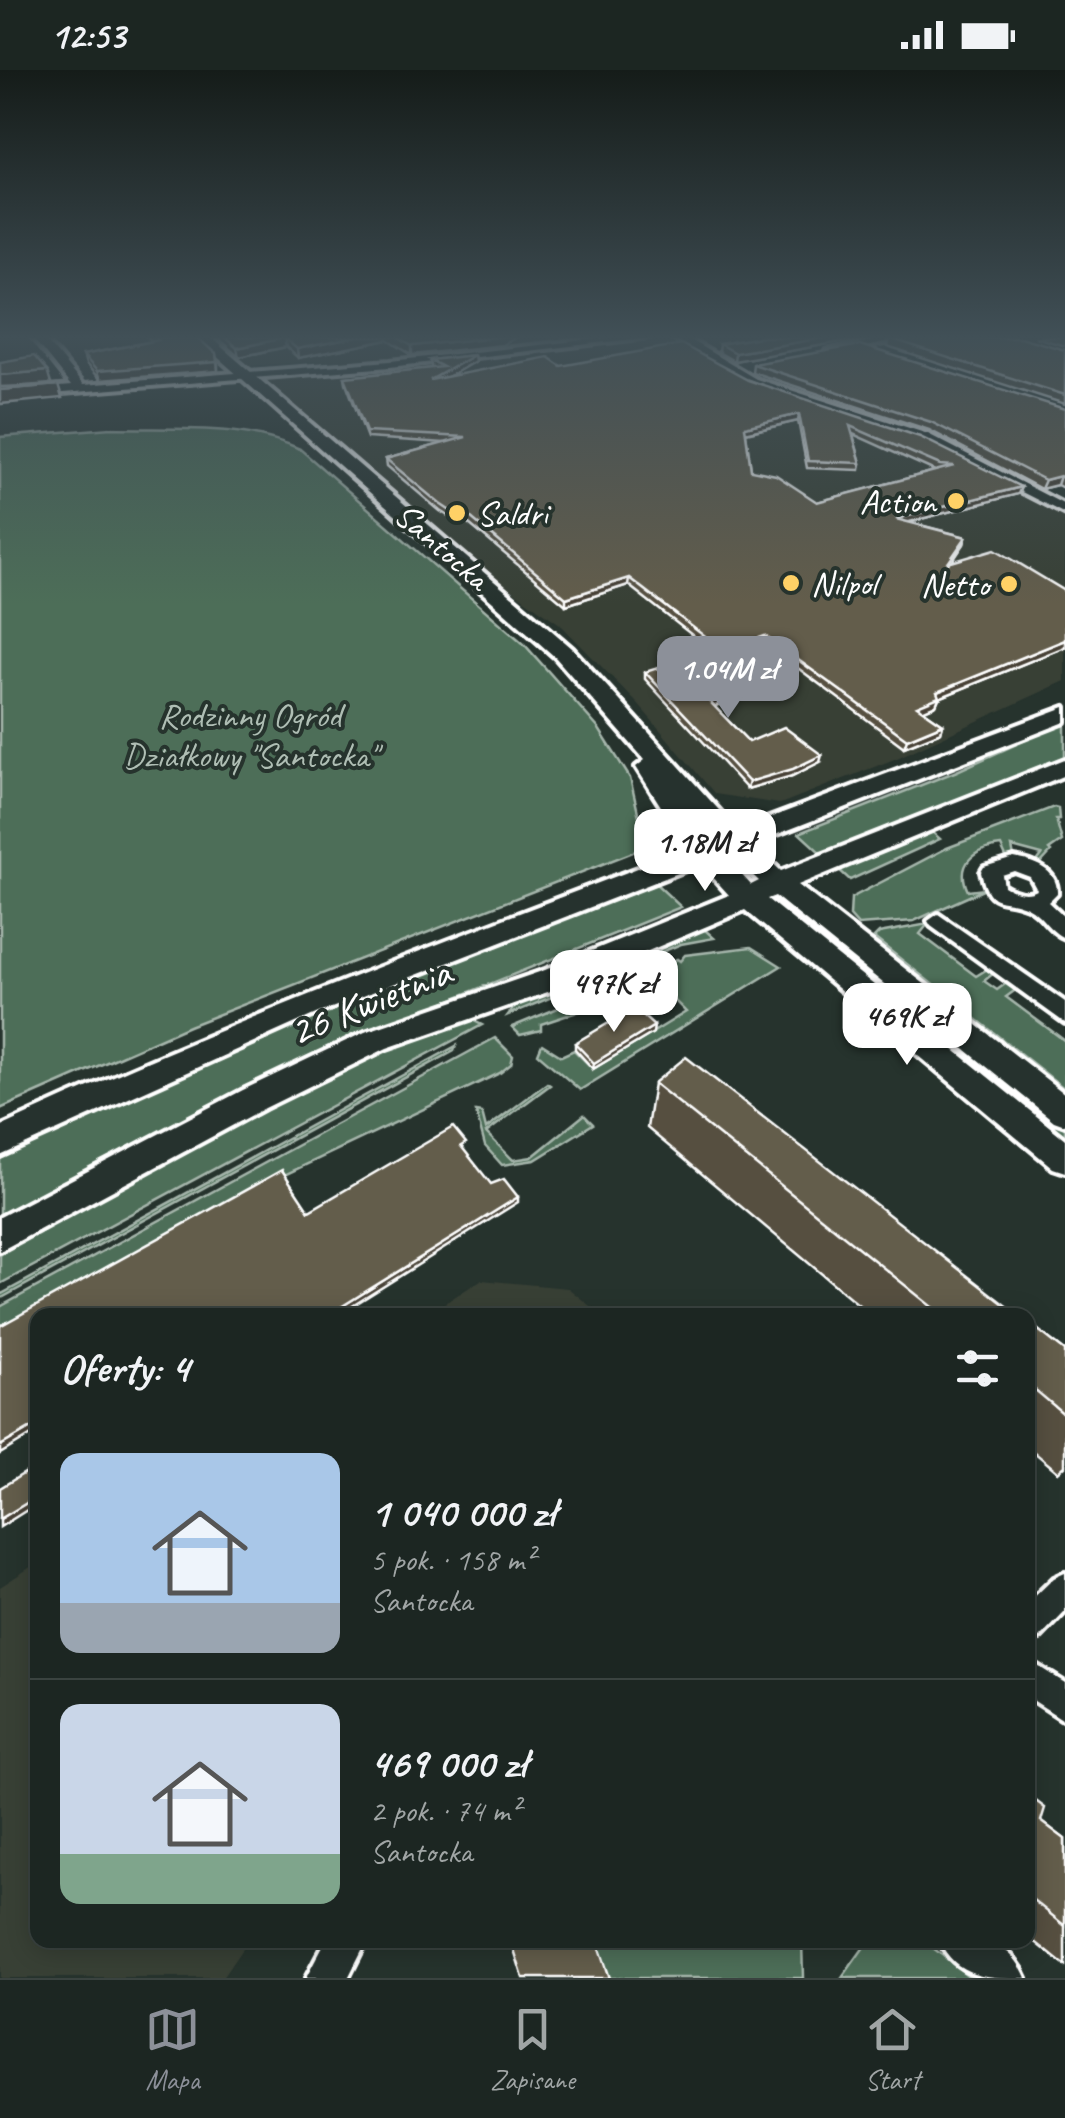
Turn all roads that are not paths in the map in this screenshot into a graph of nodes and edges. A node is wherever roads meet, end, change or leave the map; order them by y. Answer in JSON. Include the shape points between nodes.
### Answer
{"nodes":[{"id":1,"x":303,"y":426,"type":"edge"},
{"id":2,"x":896,"y":426,"type":"edge"},
{"id":3,"x":1065,"y":510,"type":"edge"},
{"id":4,"x":1065,"y":714,"type":"edge"},
{"id":5,"x":628,"y":724,"type":"junction"},
{"id":6,"x":1065,"y":766,"type":"edge"},
{"id":7,"x":732,"y":842,"type":"junction"},
{"id":8,"x":704,"y":852,"type":"junction"},
{"id":9,"x":777,"y":883,"type":"junction"},
{"id":10,"x":747,"y":897,"type":"junction"},
{"id":11,"x":1034,"y":902,"type":"dead end"},
{"id":12,"x":938,"y":921,"type":"dead end"},
{"id":13,"x":1065,"y":930,"type":"edge"},
{"id":14,"x":1065,"y":1014,"type":"edge"},
{"id":15,"x":1065,"y":1112,"type":"edge"},
{"id":16,"x":0,"y":1142,"type":"edge"},
{"id":17,"x":1065,"y":1158,"type":"edge"},
{"id":18,"x":0,"y":1235,"type":"edge"},
{"id":19,"x":1065,"y":1589,"type":"edge"},
{"id":20,"x":1035,"y":1619,"type":"edge"},
{"id":21,"x":1035,"y":1683,"type":"edge"},
{"id":22,"x":1065,"y":1704,"type":"edge"},
{"id":23,"x":343,"y":1948,"type":"edge"},
{"id":24,"x":968,"y":1948,"type":"edge"},
{"id":25,"x":326,"y":1978,"type":"edge"},
{"id":26,"x":1006,"y":1978,"type":"edge"}],
"edges":[{"from":1,"to":5,"type":"street","name":"Santocka","via":[[553,642]]},
{"from":2,"to":3,"type":"street"},
{"from":4,"to":7,"type":"street","name":"26 Kwietnia"},
{"from":5,"to":7,"type":"street","name":"Santocka"},
{"from":5,"to":8,"type":"street","name":"Santocka","via":[[658,787]]},
{"from":6,"to":9,"type":"street","name":"26 Kwietnia"},
{"from":7,"to":8,"type":"street","name":"26 Kwietnia"},
{"from":7,"to":9,"type":"street","name":"Santocka"},
{"from":8,"to":10,"type":"street","name":"Santocka"},
{"from":8,"to":16,"type":"street","name":"26 Kwietnia","via":[[306,1006]]},
{"from":9,"to":10,"type":"street","name":"26 Kwietnia"},
{"from":9,"to":15,"type":"street","name":"Santocka"},
{"from":10,"to":17,"type":"street","name":"Santocka"},
{"from":10,"to":18,"type":"street","name":"26 Kwietnia","via":[[537,985],[445,1013],[330,1061]]},
{"from":11,"to":13,"type":"street"},
{"from":12,"to":14,"type":"street"},
{"from":19,"to":20,"type":"street"},
{"from":21,"to":22,"type":"street"},
{"from":23,"to":25,"type":"street"},
{"from":24,"to":26,"type":"street"}]}
